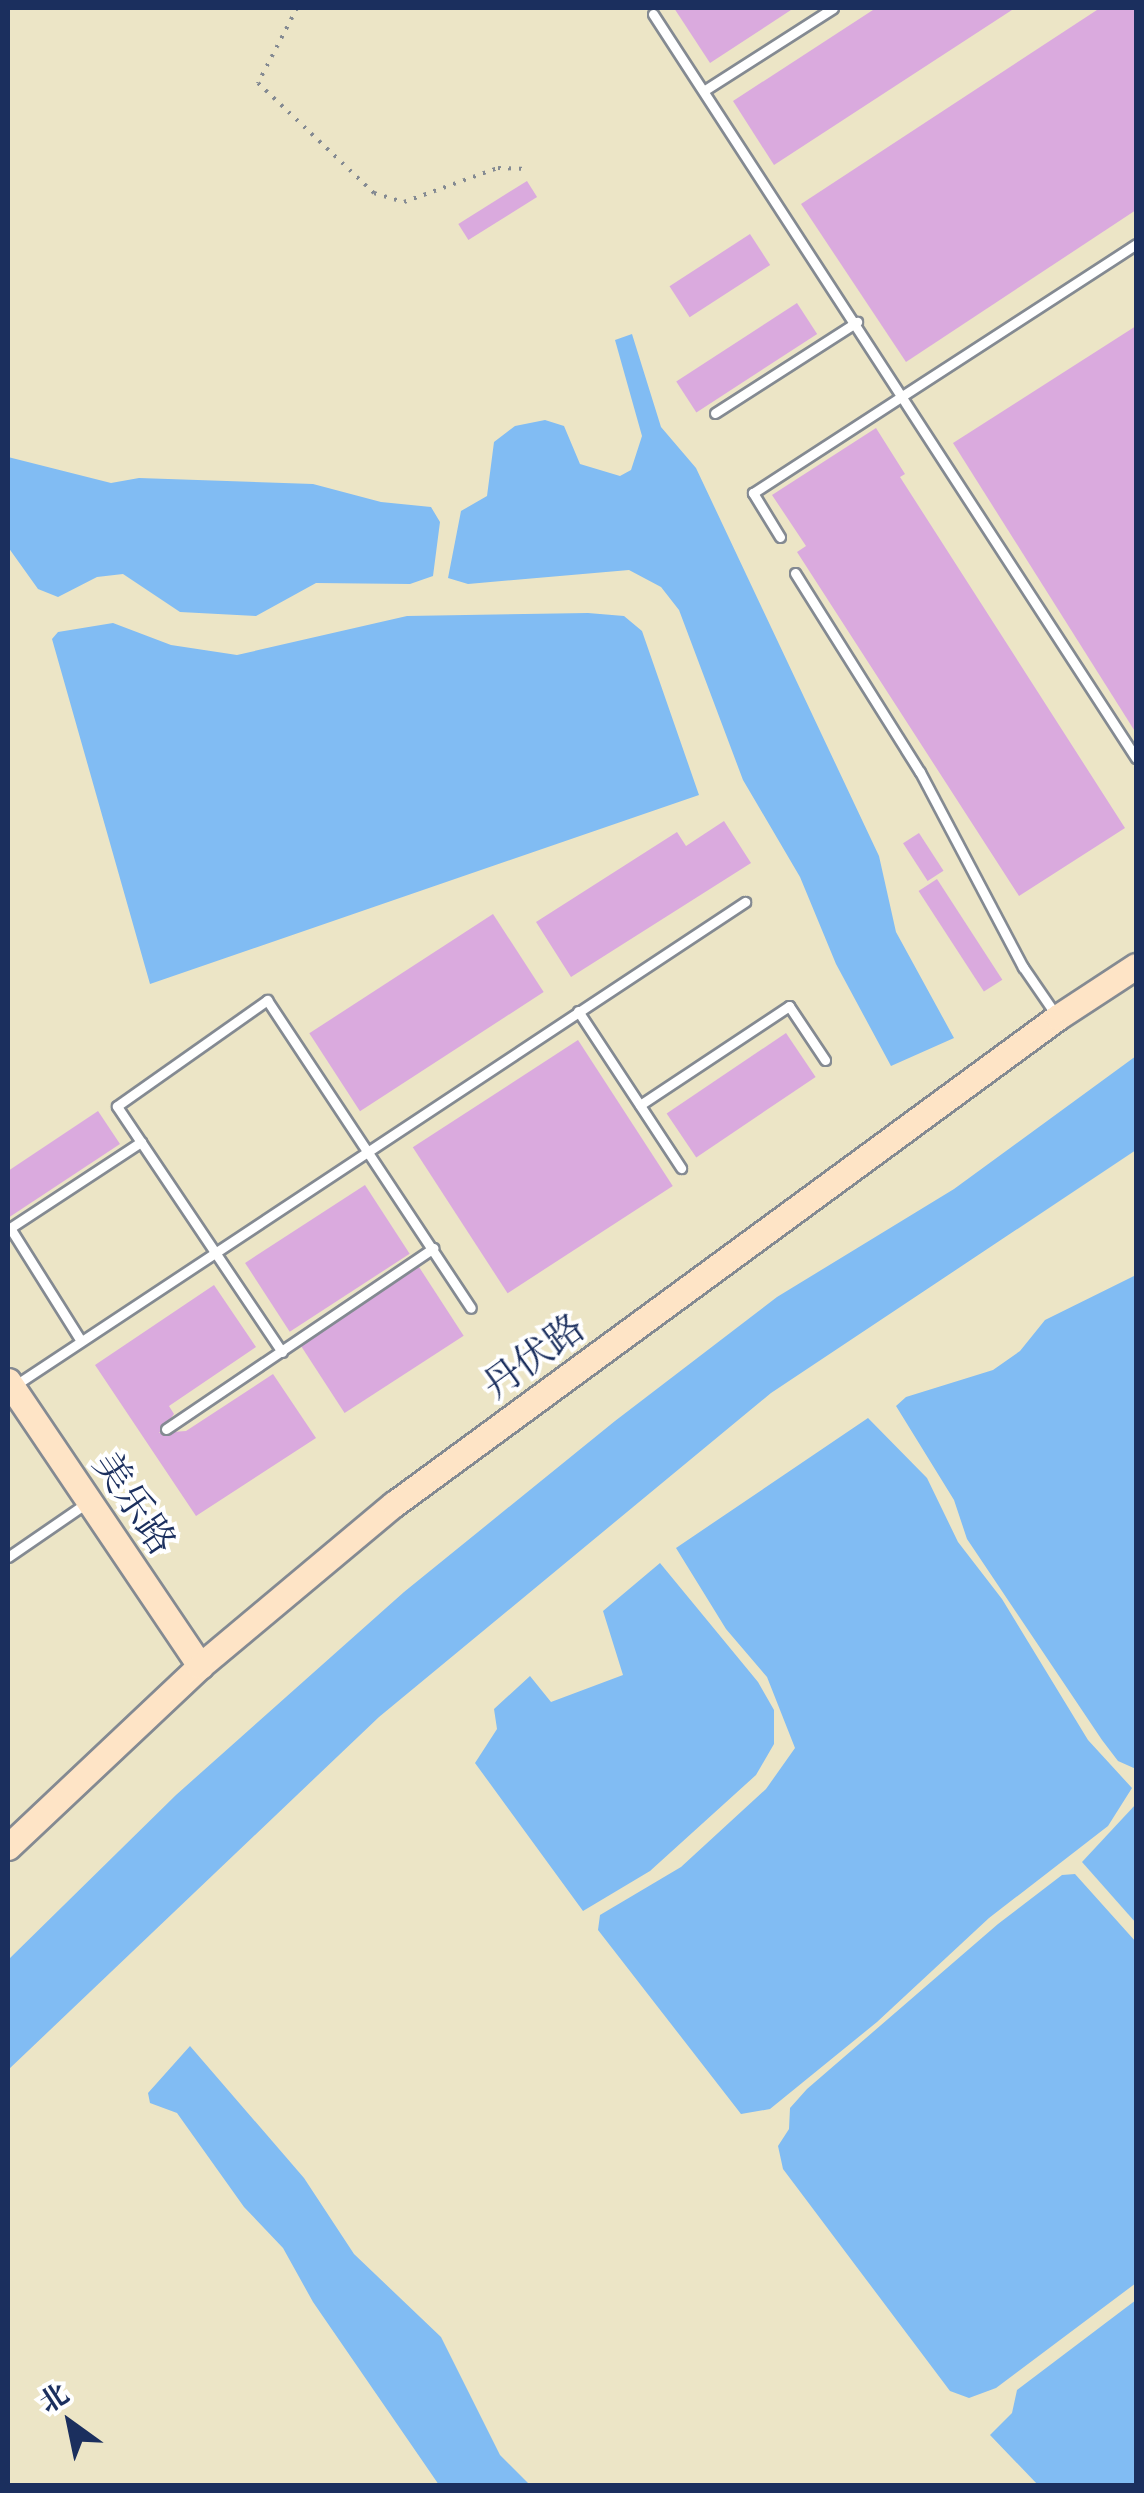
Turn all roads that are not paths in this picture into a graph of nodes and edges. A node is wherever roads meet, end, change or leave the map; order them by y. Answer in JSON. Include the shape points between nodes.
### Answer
{"nodes":[{"id":1,"x":833,"y":8,"type":"edge"},
{"id":2,"x":653,"y":14,"type":"dead end"},
{"id":3,"x":705,"y":90,"type":"junction"},
{"id":4,"x":1136,"y":244,"type":"edge"},
{"id":5,"x":857,"y":322,"type":"junction"},
{"id":6,"x":905,"y":394,"type":"junction"},
{"id":7,"x":716,"y":413,"type":"dead end"},
{"id":8,"x":780,"y":538,"type":"dead end"},
{"id":9,"x":795,"y":572,"type":"dead end"},
{"id":10,"x":1136,"y":758,"type":"edge"},
{"id":11,"x":744,"y":902,"type":"dead end"},
{"id":12,"x":1136,"y":966,"type":"edge"},
{"id":13,"x":578,"y":1011,"type":"junction"},
{"id":14,"x":1058,"y":1017,"type":"junction"},
{"id":15,"x":825,"y":1060,"type":"dead end"},
{"id":16,"x":640,"y":1105,"type":"junction"},
{"id":17,"x":141,"y":1142,"type":"junction"},
{"id":18,"x":365,"y":1149,"type":"junction"},
{"id":19,"x":681,"y":1168,"type":"dead end"},
{"id":20,"x":433,"y":1248,"type":"junction"},
{"id":21,"x":214,"y":1252,"type":"junction"},
{"id":22,"x":471,"y":1308,"type":"dead end"},
{"id":23,"x":81,"y":1341,"type":"junction"},
{"id":24,"x":282,"y":1352,"type":"junction"},
{"id":25,"x":10,"y":1384,"type":"edge"},
{"id":26,"x":166,"y":1430,"type":"dead end"},
{"id":27,"x":89,"y":1502,"type":"junction"},
{"id":28,"x":8,"y":1557,"type":"edge"},
{"id":29,"x":200,"y":1666,"type":"junction"},
{"id":30,"x":8,"y":1847,"type":"edge"}],
"edges":[{"from":1,"to":3,"type":"lane"},
{"from":2,"to":3,"type":"lane"},
{"from":3,"to":5,"type":"lane"},
{"from":4,"to":6,"type":"lane"},
{"from":5,"to":6,"type":"lane"},
{"from":5,"to":7,"type":"lane"},
{"from":6,"to":8,"type":"lane","via":[[753,493]]},
{"from":6,"to":10,"type":"lane"},
{"from":9,"to":14,"type":"lane","via":[[920,772],[1023,967]]},
{"from":11,"to":13,"type":"lane"},
{"from":12,"to":14,"type":"main road","name":"丹伏路"},
{"from":13,"to":16,"type":"lane"},
{"from":13,"to":18,"type":"lane"},
{"from":14,"to":29,"type":"main road","name":"丹伏路","via":[[394,1504]]},
{"from":15,"to":16,"type":"lane","via":[[789,1006]]},
{"from":16,"to":19,"type":"lane"},
{"from":17,"to":18,"type":"lane","via":[[117,1106],[267,1000]]},
{"from":17,"to":21,"type":"lane"},
{"from":17,"to":23,"type":"lane","via":[[10,1228]]},
{"from":18,"to":20,"type":"lane"},
{"from":18,"to":21,"type":"lane"},
{"from":20,"to":22,"type":"lane"},
{"from":20,"to":24,"type":"lane"},
{"from":21,"to":23,"type":"lane"},
{"from":21,"to":24,"type":"lane"},
{"from":23,"to":25,"type":"lane"},
{"from":24,"to":26,"type":"lane"},
{"from":25,"to":27,"type":"main road","name":"美乐路"},
{"from":27,"to":28,"type":"lane"},
{"from":27,"to":29,"type":"main road","name":"美乐路"},
{"from":29,"to":30,"type":"main road","name":"丹伏路"}]}
